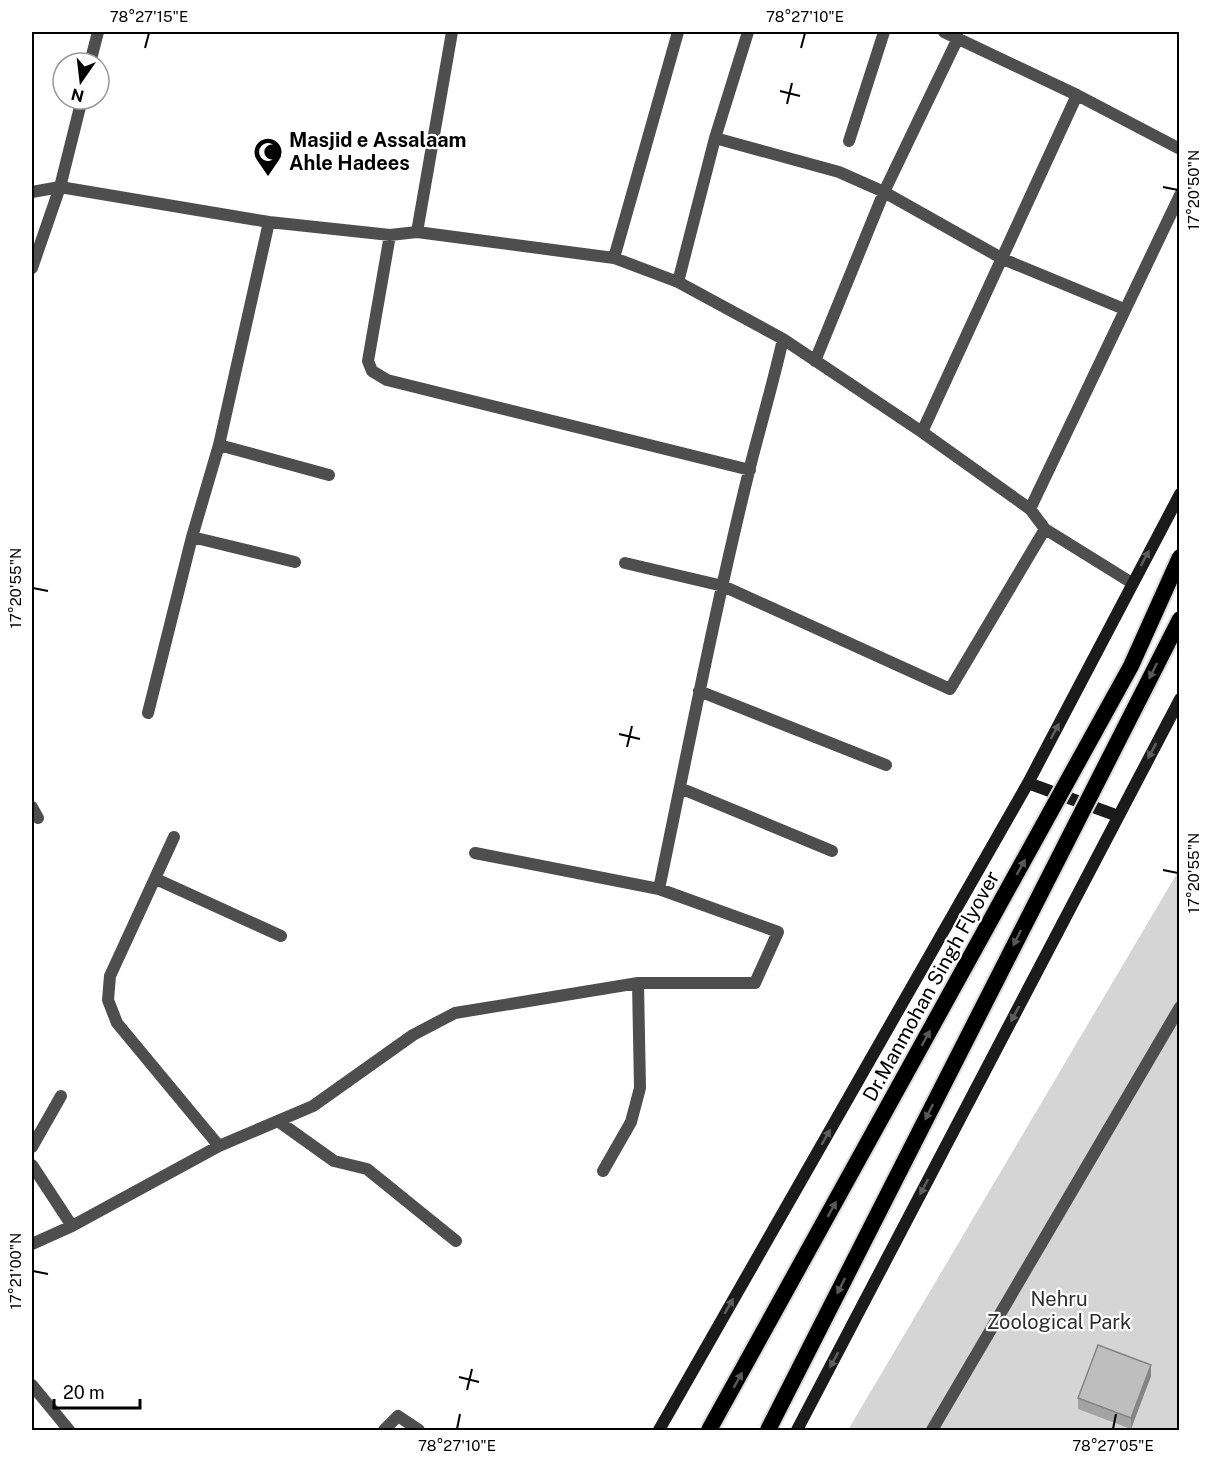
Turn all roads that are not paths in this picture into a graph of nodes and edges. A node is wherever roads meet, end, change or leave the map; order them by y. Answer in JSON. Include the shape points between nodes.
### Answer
{"nodes":[{"id":1,"x":98,"y":32,"type":"edge"},
{"id":2,"x":452,"y":32,"type":"edge"},
{"id":3,"x":678,"y":32,"type":"edge"},
{"id":4,"x":748,"y":32,"type":"edge"},
{"id":5,"x":884,"y":32,"type":"edge"},
{"id":6,"x":944,"y":32,"type":"edge"},
{"id":7,"x":958,"y":38,"type":"junction"},
{"id":8,"x":93,"y":51,"type":"edge"},
{"id":9,"x":1077,"y":95,"type":"junction"},
{"id":10,"x":79,"y":111,"type":"edge"},
{"id":11,"x":715,"y":138,"type":"junction"},
{"id":12,"x":849,"y":141,"type":"dead end"},
{"id":13,"x":1179,"y":149,"type":"edge"},
{"id":14,"x":60,"y":187,"type":"junction"},
{"id":15,"x":32,"y":192,"type":"edge"},
{"id":16,"x":885,"y":192,"type":"junction"},
{"id":17,"x":1179,"y":195,"type":"edge"},
{"id":18,"x":269,"y":222,"type":"junction"},
{"id":19,"x":417,"y":232,"type":"junction"},
{"id":20,"x":390,"y":235,"type":"junction"},
{"id":21,"x":614,"y":258,"type":"junction"},
{"id":22,"x":1003,"y":259,"type":"junction"},
{"id":23,"x":32,"y":268,"type":"edge"},
{"id":24,"x":678,"y":282,"type":"junction"},
{"id":25,"x":1124,"y":309,"type":"junction"},
{"id":26,"x":783,"y":339,"type":"junction"},
{"id":27,"x":815,"y":361,"type":"junction"},
{"id":28,"x":922,"y":432,"type":"junction"},
{"id":29,"x":219,"y":445,"type":"junction"},
{"id":30,"x":750,"y":470,"type":"junction"},
{"id":31,"x":329,"y":475,"type":"dead end"},
{"id":32,"x":1179,"y":494,"type":"edge"},
{"id":33,"x":1030,"y":509,"type":"junction"},
{"id":34,"x":1045,"y":529,"type":"junction"},
{"id":35,"x":192,"y":537,"type":"junction"},
{"id":36,"x":1179,"y":558,"type":"edge"},
{"id":37,"x":295,"y":562,"type":"dead end"},
{"id":38,"x":625,"y":563,"type":"dead end"},
{"id":39,"x":1132,"y":583,"type":"junction"},
{"id":40,"x":723,"y":586,"type":"junction"},
{"id":41,"x":1179,"y":619,"type":"edge"},
{"id":42,"x":699,"y":690,"type":"junction"},
{"id":43,"x":1179,"y":699,"type":"edge"},
{"id":44,"x":148,"y":713,"type":"dead end"},
{"id":45,"x":886,"y":765,"type":"dead end"},
{"id":46,"x":1028,"y":783,"type":"junction"},
{"id":47,"x":680,"y":788,"type":"junction"},
{"id":48,"x":1118,"y":816,"type":"junction"},
{"id":49,"x":174,"y":837,"type":"dead end"},
{"id":50,"x":832,"y":851,"type":"dead end"},
{"id":51,"x":475,"y":853,"type":"dead end"},
{"id":52,"x":156,"y":879,"type":"junction"},
{"id":53,"x":659,"y":889,"type":"junction"},
{"id":54,"x":281,"y":936,"type":"dead end"},
{"id":55,"x":638,"y":983,"type":"junction"},
{"id":56,"x":1179,"y":1007,"type":"edge"},
{"id":57,"x":61,"y":1096,"type":"dead end"},
{"id":58,"x":278,"y":1121,"type":"junction"},
{"id":59,"x":219,"y":1146,"type":"junction"},
{"id":60,"x":32,"y":1147,"type":"edge"},
{"id":61,"x":32,"y":1165,"type":"edge"},
{"id":62,"x":603,"y":1171,"type":"dead end"},
{"id":63,"x":72,"y":1226,"type":"junction"},
{"id":64,"x":456,"y":1241,"type":"dead end"},
{"id":65,"x":32,"y":1244,"type":"edge"},
{"id":66,"x":32,"y":1385,"type":"edge"},
{"id":67,"x":69,"y":1431,"type":"edge"},
{"id":68,"x":384,"y":1431,"type":"edge"},
{"id":69,"x":419,"y":1431,"type":"edge"},
{"id":70,"x":659,"y":1431,"type":"edge"},
{"id":71,"x":709,"y":1431,"type":"edge"},
{"id":72,"x":768,"y":1431,"type":"edge"},
{"id":73,"x":797,"y":1431,"type":"edge"},
{"id":74,"x":932,"y":1431,"type":"edge"}],
"edges":[{"from":1,"to":8,"type":"street"},
{"from":2,"to":19,"type":"street"},
{"from":3,"to":21,"type":"street"},
{"from":4,"to":11,"type":"street"},
{"from":5,"to":12,"type":"street"},
{"from":6,"to":7,"type":"street"},
{"from":7,"to":9,"type":"street"},
{"from":7,"to":16,"type":"street"},
{"from":9,"to":13,"type":"street"},
{"from":9,"to":22,"type":"street"},
{"from":10,"to":14,"type":"street"},
{"from":11,"to":16,"type":"street","via":[[839,172]]},
{"from":11,"to":24,"type":"street"},
{"from":14,"to":15,"type":"street"},
{"from":14,"to":18,"type":"street"},
{"from":14,"to":23,"type":"street"},
{"from":16,"to":22,"type":"street"},
{"from":16,"to":27,"type":"street"},
{"from":17,"to":25,"type":"street"},
{"from":18,"to":20,"type":"street"},
{"from":18,"to":29,"type":"street"},
{"from":19,"to":20,"type":"street"},
{"from":19,"to":21,"type":"street"},
{"from":20,"to":30,"type":"street","via":[[368,361],[372,371],[387,380]]},
{"from":21,"to":24,"type":"street"},
{"from":22,"to":25,"type":"street"},
{"from":22,"to":28,"type":"street"},
{"from":24,"to":26,"type":"street"},
{"from":25,"to":33,"type":"street"},
{"from":26,"to":27,"type":"street"},
{"from":26,"to":30,"type":"street"},
{"from":27,"to":28,"type":"street"},
{"from":28,"to":33,"type":"street"},
{"from":29,"to":31,"type":"street"},
{"from":29,"to":35,"type":"street"},
{"from":30,"to":40,"type":"street"},
{"from":39,"to":32,"type":"main road","one_way":true},
{"from":33,"to":34,"type":"street"},
{"from":34,"to":39,"type":"street"},
{"from":34,"to":40,"type":"street","via":[[950,689]]},
{"from":35,"to":37,"type":"street"},
{"from":35,"to":44,"type":"street"},
{"from":71,"to":36,"type":"highway","name":"Dr.Manmohan Singh Flyover","one_way":true,"bridge":true,"via":[[1131,666]]},
{"from":38,"to":40,"type":"street"},
{"from":46,"to":39,"type":"main road","one_way":true},
{"from":40,"to":42,"type":"street"},
{"from":41,"to":72,"type":"highway","one_way":true,"bridge":true},
{"from":42,"to":45,"type":"street"},
{"from":42,"to":47,"type":"street"},
{"from":43,"to":48,"type":"main road","one_way":true},
{"from":46,"to":48,"type":"main road"},
{"from":70,"to":46,"type":"main road","one_way":true},
{"from":47,"to":50,"type":"street"},
{"from":47,"to":53,"type":"street"},
{"from":48,"to":73,"type":"main road","one_way":true},
{"from":49,"to":52,"type":"street"},
{"from":51,"to":53,"type":"street"},
{"from":52,"to":54,"type":"street"},
{"from":52,"to":59,"type":"street","via":[[110,976],[108,1000],[117,1023]]},
{"from":53,"to":55,"type":"street","via":[[778,932],[755,983]]},
{"from":55,"to":58,"type":"street","via":[[455,1013],[413,1035],[313,1106]]},
{"from":55,"to":62,"type":"street","via":[[640,1088],[631,1122]]},
{"from":56,"to":74,"type":"street"},
{"from":57,"to":60,"type":"street"},
{"from":58,"to":59,"type":"street"},
{"from":58,"to":64,"type":"street","via":[[334,1161],[367,1169]]},
{"from":59,"to":63,"type":"street"},
{"from":61,"to":63,"type":"street"},
{"from":63,"to":65,"type":"street"},
{"from":66,"to":67,"type":"street"},
{"from":68,"to":69,"type":"street","via":[[398,1416]]}]}
